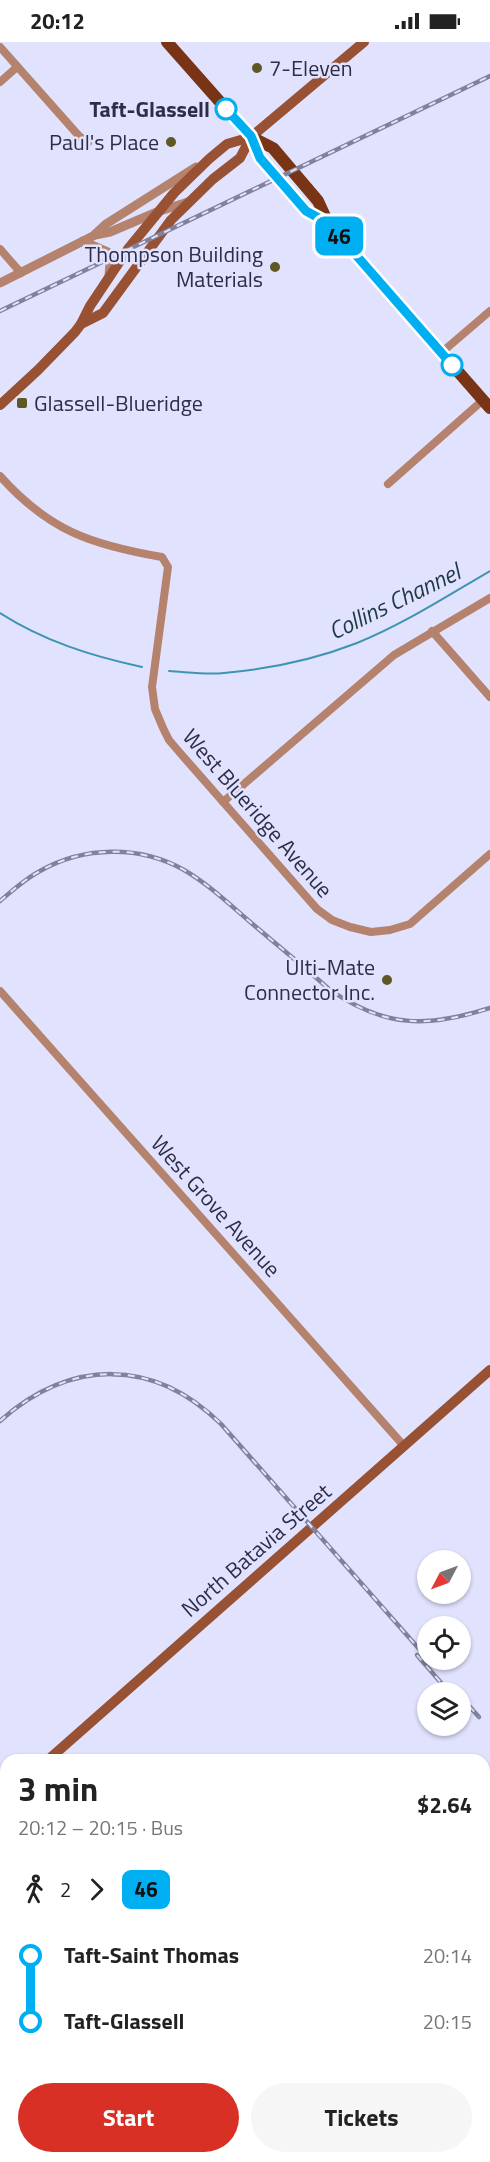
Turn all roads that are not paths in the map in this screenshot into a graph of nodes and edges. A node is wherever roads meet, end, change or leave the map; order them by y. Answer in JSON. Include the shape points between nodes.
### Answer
{"nodes":[{"id":1,"x":167,"y":42,"type":"edge"},
{"id":2,"x":364,"y":42,"type":"edge"},
{"id":3,"x":0,"y":47,"type":"edge"},
{"id":4,"x":17,"y":67,"type":"junction"},
{"id":5,"x":0,"y":81,"type":"edge"},
{"id":6,"x":251,"y":136,"type":"junction"},
{"id":7,"x":88,"y":143,"type":"dead end"},
{"id":8,"x":208,"y":159,"type":"junction"},
{"id":9,"x":188,"y":202,"type":"junction"},
{"id":10,"x":157,"y":212,"type":"junction"},
{"id":11,"x":93,"y":236,"type":"junction"},
{"id":12,"x":83,"y":241,"type":"junction"},
{"id":13,"x":0,"y":249,"type":"edge"},
{"id":14,"x":21,"y":273,"type":"junction"},
{"id":15,"x":109,"y":277,"type":"junction"},
{"id":16,"x":0,"y":283,"type":"edge"},
{"id":17,"x":490,"y":311,"type":"edge"},
{"id":18,"x":81,"y":324,"type":"junction"},
{"id":19,"x":441,"y":353,"type":"junction"},
{"id":20,"x":487,"y":404,"type":"edge"},
{"id":21,"x":0,"y":405,"type":"edge"},
{"id":22,"x":0,"y":476,"type":"edge"},
{"id":23,"x":388,"y":484,"type":"dead end"},
{"id":24,"x":490,"y":598,"type":"edge"},
{"id":25,"x":432,"y":631,"type":"junction"},
{"id":26,"x":490,"y":697,"type":"edge"},
{"id":27,"x":223,"y":802,"type":"junction"},
{"id":28,"x":490,"y":854,"type":"edge"},
{"id":29,"x":0,"y":991,"type":"edge"},
{"id":30,"x":490,"y":1370,"type":"edge"},
{"id":31,"x":404,"y":1446,"type":"junction"},
{"id":32,"x":55,"y":1754,"type":"edge"}],
"edges":[{"from":1,"to":6,"type":"main road"},
{"from":2,"to":6,"type":"main road"},
{"from":3,"to":4,"type":"street"},
{"from":4,"to":5,"type":"street"},
{"from":4,"to":7,"type":"street"},
{"from":6,"to":8,"type":"main road","via":[[227,144]]},
{"from":6,"to":9,"type":"main road","via":[[240,158]]},
{"from":6,"to":19,"type":"main road","via":[[273,148],[318,201],[328,223]]},
{"from":8,"to":10,"type":"main road"},
{"from":8,"to":11,"type":"street"},
{"from":9,"to":10,"type":"street"},
{"from":9,"to":18,"type":"main road","via":[[103,313]]},
{"from":10,"to":11,"type":"street"},
{"from":10,"to":15,"type":"main road"},
{"from":11,"to":12,"type":"street"},
{"from":12,"to":14,"type":"street"},
{"from":12,"to":15,"type":"street","via":[[108,252]]},
{"from":13,"to":14,"type":"street"},
{"from":14,"to":16,"type":"street"},
{"from":15,"to":18,"type":"main road"},
{"from":17,"to":19,"type":"street"},
{"from":18,"to":21,"type":"main road"},
{"from":19,"to":20,"type":"main road"},
{"from":20,"to":23,"type":"street"},
{"from":22,"to":27,"type":"street","name":"West Blueridge Avenue","via":[[26,503],[69,532],[166,561],[152,687],[155,709],[169,740]]},
{"from":24,"to":25,"type":"street"},
{"from":25,"to":26,"type":"street"},
{"from":25,"to":27,"type":"street","via":[[394,655]]},
{"from":27,"to":28,"type":"street","name":"West Blueridge Avenue","via":[[317,909],[332,920],[371,932],[410,924]]},
{"from":29,"to":31,"type":"street","name":"West Grove Avenue"},
{"from":30,"to":31,"type":"main road","name":"North Batavia Street"},
{"from":31,"to":32,"type":"main road","name":"North Batavia Street"}]}
